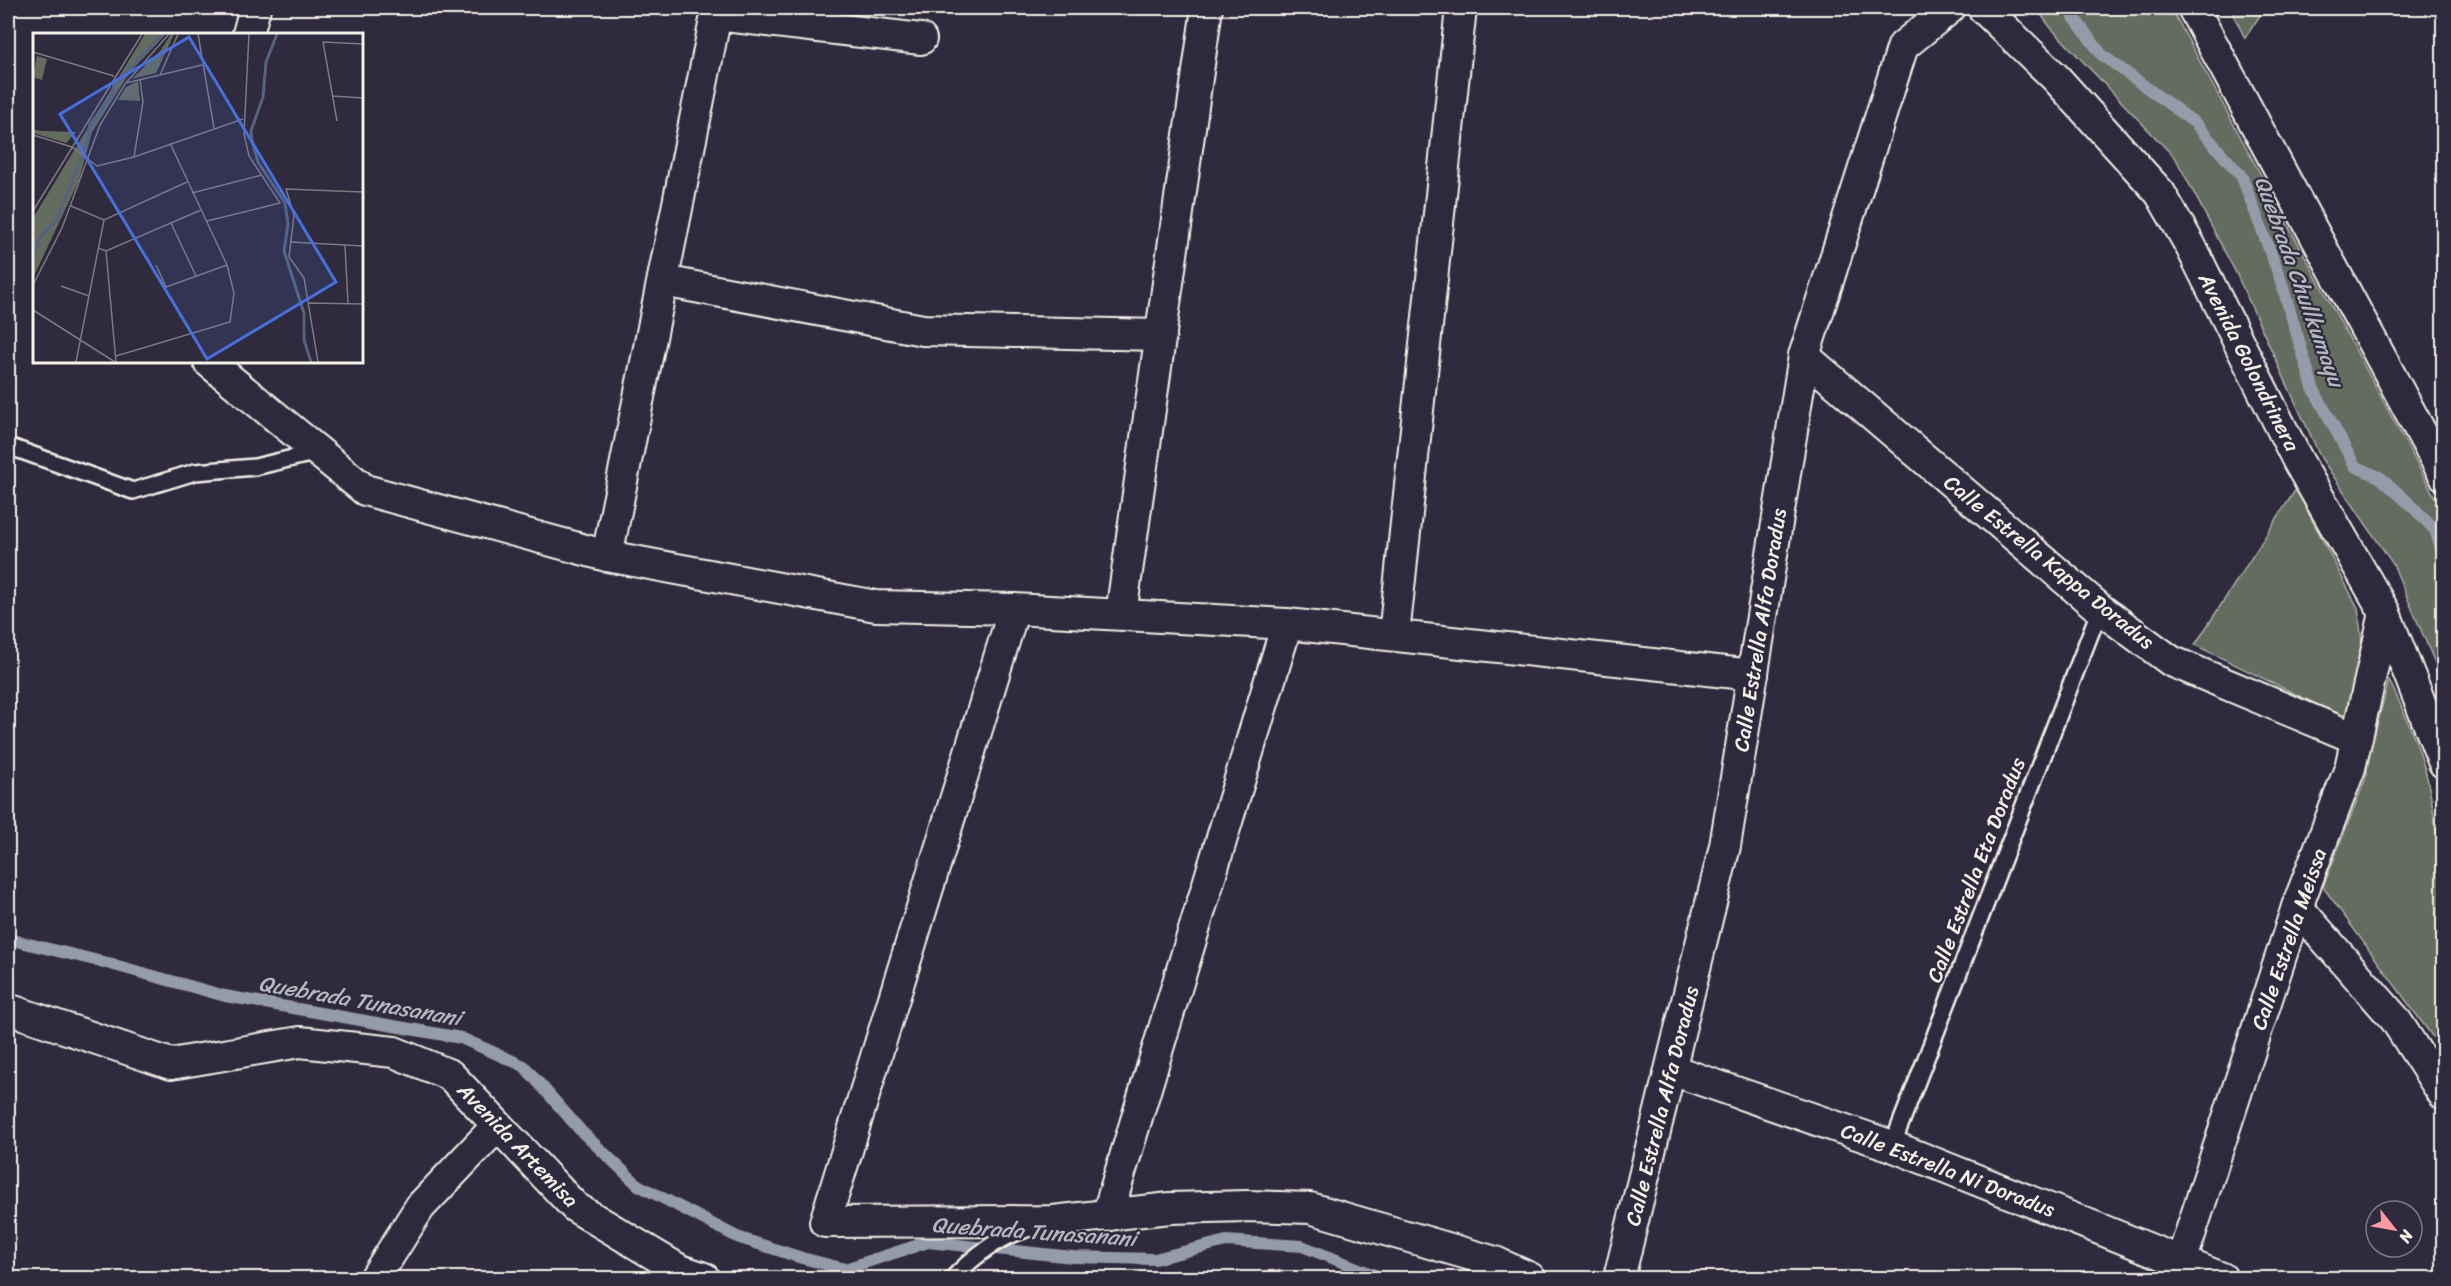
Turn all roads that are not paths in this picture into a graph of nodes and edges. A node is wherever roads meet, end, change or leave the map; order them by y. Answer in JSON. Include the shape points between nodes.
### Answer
{"nodes":[{"id":1,"x":255,"y":8,"type":"edge"},
{"id":2,"x":1207,"y":8,"type":"edge"},
{"id":3,"x":1461,"y":8,"type":"edge"},
{"id":4,"x":1950,"y":8,"type":"edge"},
{"id":5,"x":1983,"y":8,"type":"edge"},
{"id":6,"x":2193,"y":8,"type":"edge"},
{"id":7,"x":248,"y":33,"type":"edge"},
{"id":8,"x":921,"y":39,"type":"dead end"},
{"id":9,"x":663,"y":280,"type":"junction"},
{"id":10,"x":1161,"y":335,"type":"junction"},
{"id":11,"x":1804,"y":356,"type":"junction"},
{"id":12,"x":209,"y":363,"type":"edge"},
{"id":13,"x":8,"y":446,"type":"edge"},
{"id":14,"x":318,"y":452,"type":"junction"},
{"id":15,"x":2444,"y":475,"type":"edge"},
{"id":16,"x":607,"y":556,"type":"junction"},
{"id":17,"x":1014,"y":609,"type":"junction"},
{"id":18,"x":2100,"y":609,"type":"junction"},
{"id":19,"x":2385,"y":613,"type":"junction"},
{"id":20,"x":1121,"y":614,"type":"junction"},
{"id":21,"x":1287,"y":624,"type":"junction"},
{"id":22,"x":1394,"y":635,"type":"junction"},
{"id":23,"x":1753,"y":675,"type":"junction"},
{"id":24,"x":2355,"y":738,"type":"junction"},
{"id":25,"x":2444,"y":763,"type":"edge"},
{"id":26,"x":2297,"y":907,"type":"junction"},
{"id":27,"x":8,"y":1009,"type":"edge"},
{"id":28,"x":1672,"y":1070,"type":"junction"},
{"id":29,"x":2444,"y":1095,"type":"edge"},
{"id":30,"x":497,"y":1126,"type":"junction"},
{"id":31,"x":1892,"y":1146,"type":"junction"},
{"id":32,"x":1107,"y":1216,"type":"junction"},
{"id":33,"x":1053,"y":1221,"type":"junction"},
{"id":34,"x":2181,"y":1262,"type":"junction"},
{"id":35,"x":375,"y":1278,"type":"edge"},
{"id":36,"x":704,"y":1278,"type":"edge"},
{"id":37,"x":953,"y":1278,"type":"edge"},
{"id":38,"x":1530,"y":1278,"type":"edge"},
{"id":39,"x":1619,"y":1278,"type":"edge"},
{"id":40,"x":2222,"y":1278,"type":"edge"}],
"edges":[{"from":1,"to":7,"type":"street"},
{"from":2,"to":10,"type":"street"},
{"from":3,"to":22,"type":"street"},
{"from":4,"to":11,"type":"street","name":"Calle Estrella Alfa Doradus","via":[[1903,46]]},
{"from":5,"to":19,"type":"street","name":"Avenida Golondrinera","via":[[2056,78],[2160,194],[2190,245],[2298,461]]},
{"from":6,"to":15,"type":"street"},
{"from":8,"to":9,"type":"street","via":[[716,15]]},
{"from":9,"to":10,"type":"street","via":[[923,330]]},
{"from":9,"to":16,"type":"street"},
{"from":10,"to":20,"type":"street"},
{"from":11,"to":18,"type":"street","name":"Calle Estrella Kappa Doradus"},
{"from":11,"to":23,"type":"street","name":"Calle Estrella Alfa Doradus"},
{"from":12,"to":14,"type":"street"},
{"from":13,"to":14,"type":"lane","via":[[133,491],[195,472],[255,467]]},
{"from":14,"to":16,"type":"street","via":[[365,490]]},
{"from":16,"to":17,"type":"street","via":[[876,606]]},
{"from":17,"to":20,"type":"street"},
{"from":17,"to":33,"type":"street","via":[[825,1222]]},
{"from":18,"to":24,"type":"street","name":"Calle Estrella Kappa Doradus","via":[[2171,661]]},
{"from":18,"to":31,"type":"lane","name":"Calle Estrella Eta Doradus"},
{"from":19,"to":24,"type":"street","name":"Calle Estrella Meissa"},
{"from":19,"to":25,"type":"street","name":"Avenida Golondrinera"},
{"from":20,"to":21,"type":"street"},
{"from":21,"to":22,"type":"street"},
{"from":21,"to":32,"type":"street"},
{"from":22,"to":23,"type":"street"},
{"from":23,"to":28,"type":"street","name":"Calle Estrella Alfa Doradus","via":[[1725,846]]},
{"from":24,"to":26,"type":"street","name":"Calle Estrella Meissa","via":[[2350,768]]},
{"from":26,"to":29,"type":"street","via":[[2395,1019]]},
{"from":26,"to":34,"type":"street","name":"Calle Estrella Meissa"},
{"from":27,"to":30,"type":"street","name":"Avenida Artemisa","via":[[171,1064],[300,1042],[394,1052],[450,1075]]},
{"from":28,"to":31,"type":"street","name":"Calle Estrella Ni Doradus"},
{"from":28,"to":39,"type":"street","name":"Calle Estrella Alfa Doradus"},
{"from":30,"to":35,"type":"street","via":[[420,1206]]},
{"from":30,"to":36,"type":"street","name":"Avenida Artemisa","via":[[575,1207],[680,1270]]},
{"from":31,"to":34,"type":"street","name":"Calle Estrella Ni Doradus"},
{"from":32,"to":33,"type":"street"},
{"from":32,"to":38,"type":"street","via":[[1170,1208],[1310,1208],[1495,1262]]},
{"from":33,"to":37,"type":"lane","via":[[1005,1236]]},
{"from":34,"to":40,"type":"street","name":"Calle Estrella Ni Doradus"}]}
